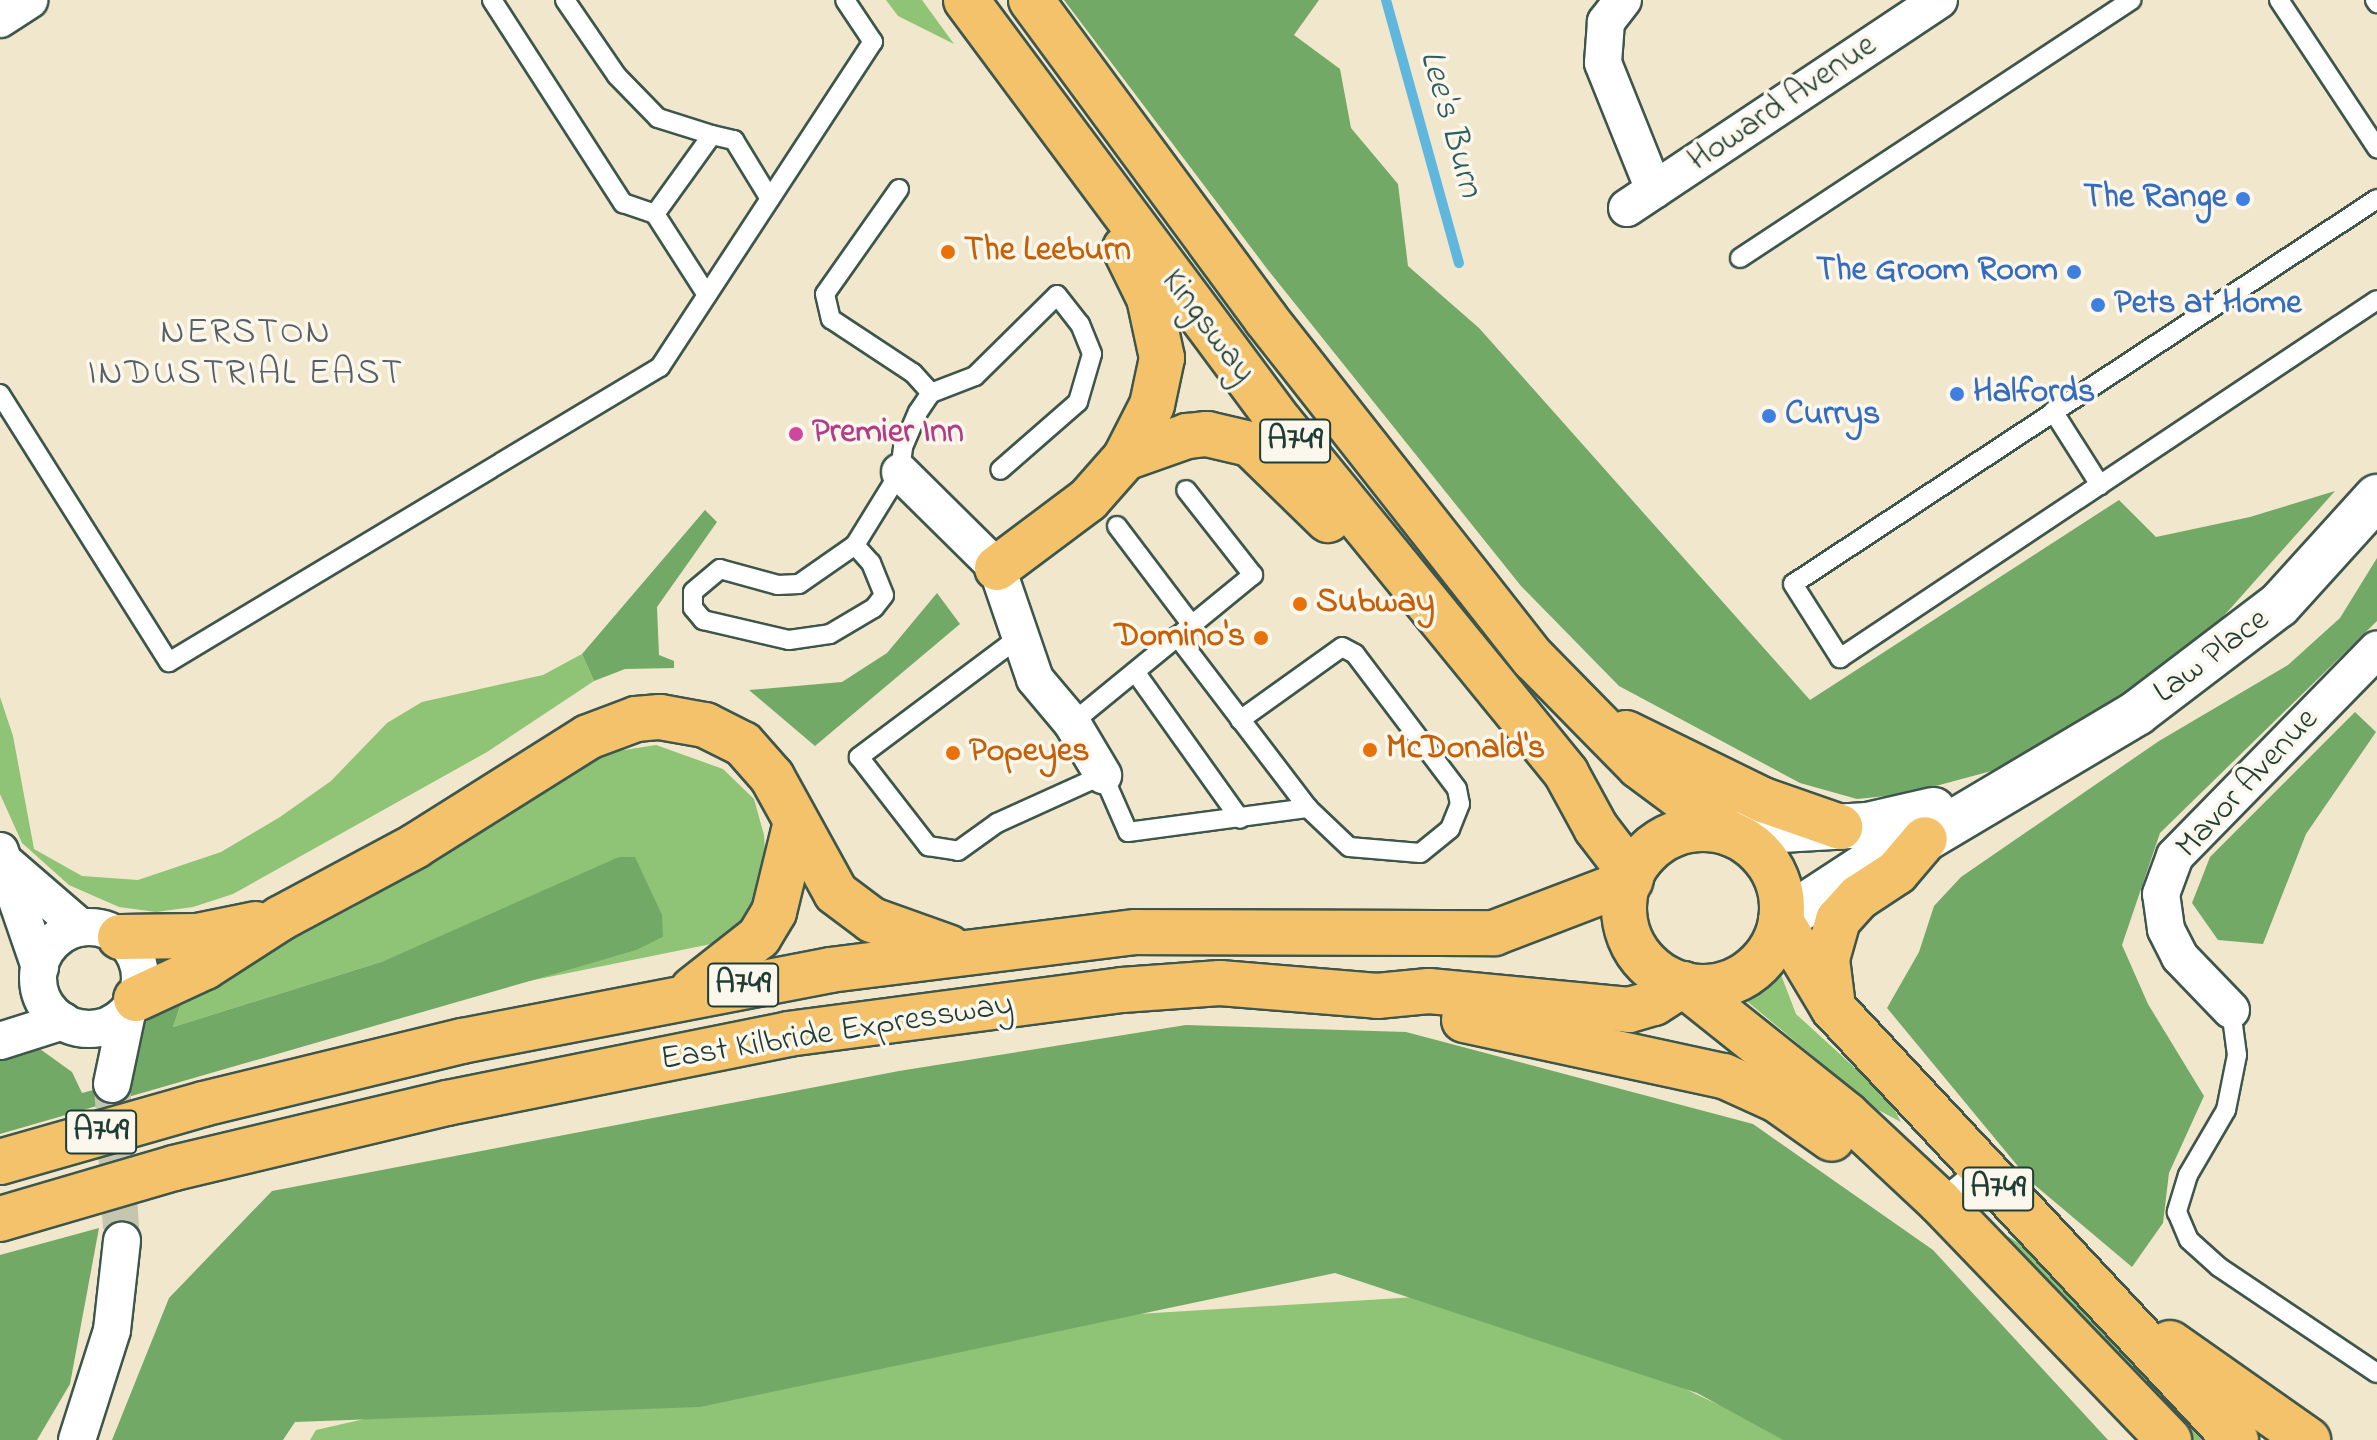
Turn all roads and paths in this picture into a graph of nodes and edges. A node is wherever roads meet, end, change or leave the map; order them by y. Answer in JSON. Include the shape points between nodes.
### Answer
{"nodes":[{"id":1,"x":29,"y":0,"type":"edge"},
{"id":2,"x":492,"y":0,"type":"edge"},
{"id":3,"x":565,"y":0,"type":"edge"},
{"id":4,"x":845,"y":0,"type":"edge"},
{"id":5,"x":966,"y":0,"type":"edge"},
{"id":6,"x":1031,"y":0,"type":"edge"},
{"id":7,"x":1939,"y":0,"type":"edge"},
{"id":8,"x":2132,"y":0,"type":"edge"},
{"id":9,"x":2279,"y":0,"type":"edge"},
{"id":10,"x":1622,"y":1,"type":"edge"},
{"id":11,"x":0,"y":19,"type":"edge"},
{"id":12,"x":712,"y":135,"type":"junction"},
{"id":13,"x":2377,"y":148,"type":"edge"},
{"id":14,"x":1083,"y":160,"type":"junction"},
{"id":15,"x":899,"y":189,"type":"dead end"},
{"id":16,"x":770,"y":199,"type":"junction"},
{"id":17,"x":2377,"y":199,"type":"edge"},
{"id":18,"x":655,"y":214,"type":"junction"},
{"id":19,"x":1740,"y":258,"type":"dead end"},
{"id":20,"x":707,"y":295,"type":"junction"},
{"id":21,"x":2377,"y":300,"type":"edge"},
{"id":22,"x":931,"y":393,"type":"junction"},
{"id":23,"x":0,"y":394,"type":"edge"},
{"id":24,"x":2053,"y":411,"type":"junction"},
{"id":25,"x":1125,"y":458,"type":"junction"},
{"id":26,"x":1000,"y":470,"type":"dead end"},
{"id":27,"x":900,"y":472,"type":"junction"},
{"id":28,"x":2100,"y":485,"type":"junction"},
{"id":29,"x":1186,"y":490,"type":"dead end"},
{"id":30,"x":2377,"y":497,"type":"edge"},
{"id":31,"x":1117,"y":526,"type":"dead end"},
{"id":32,"x":855,"y":545,"type":"junction"},
{"id":33,"x":997,"y":568,"type":"junction"},
{"id":34,"x":1192,"y":625,"type":"junction"},
{"id":35,"x":1177,"y":636,"type":"junction"},
{"id":36,"x":1018,"y":638,"type":"junction"},
{"id":37,"x":2377,"y":650,"type":"edge"},
{"id":38,"x":1472,"y":663,"type":"junction"},
{"id":39,"x":1136,"y":673,"type":"junction"},
{"id":40,"x":1240,"y":720,"type":"junction"},
{"id":41,"x":1598,"y":722,"type":"junction"},
{"id":42,"x":1072,"y":723,"type":"junction"},
{"id":43,"x":1103,"y":775,"type":"junction"},
{"id":44,"x":2018,"y":781,"type":"junction"},
{"id":45,"x":1308,"y":808,"type":"junction"},
{"id":46,"x":1240,"y":819,"type":"junction"},
{"id":47,"x":796,"y":822,"type":"junction"},
{"id":48,"x":1840,"y":827,"type":"junction"},
{"id":49,"x":1729,"y":833,"type":"junction"},
{"id":50,"x":1925,"y":839,"type":"junction"},
{"id":51,"x":4,"y":858,"type":"edge"},
{"id":52,"x":1631,"y":878,"type":"junction"},
{"id":53,"x":281,"y":918,"type":"junction"},
{"id":54,"x":1781,"y":921,"type":"junction"},
{"id":55,"x":100,"y":933,"type":"junction"},
{"id":56,"x":962,"y":950,"type":"junction"},
{"id":57,"x":39,"y":973,"type":"junction"},
{"id":58,"x":1683,"y":984,"type":"junction"},
{"id":59,"x":684,"y":995,"type":"junction"},
{"id":60,"x":1377,"y":996,"type":"junction"},
{"id":61,"x":132,"y":1006,"type":"junction"},
{"id":62,"x":1833,"y":1008,"type":"junction"},
{"id":63,"x":2231,"y":1010,"type":"joint"},
{"id":64,"x":65,"y":1023,"type":"junction"},
{"id":65,"x":0,"y":1027,"type":"edge"},
{"id":66,"x":0,"y":1041,"type":"edge"},
{"id":67,"x":1892,"y":1160,"type":"junction"},
{"id":68,"x":0,"y":1162,"type":"edge"},
{"id":69,"x":1979,"y":1168,"type":"junction"},
{"id":70,"x":1939,"y":1201,"type":"junction"},
{"id":71,"x":0,"y":1219,"type":"edge"},
{"id":72,"x":122,"y":1241,"type":"tunnel mouth"},
{"id":73,"x":2121,"y":1320,"type":"junction"},
{"id":74,"x":2377,"y":1373,"type":"edge"},
{"id":75,"x":77,"y":1440,"type":"edge"},
{"id":76,"x":2169,"y":1440,"type":"edge"},
{"id":77,"x":2236,"y":1440,"type":"edge"},
{"id":78,"x":2308,"y":1440,"type":"edge"}],
"edges":[{"from":1,"to":11,"type":"street"},
{"from":2,"to":18,"type":"lane","via":[[623,203]]},
{"from":3,"to":12,"type":"lane","via":[[617,76],[658,118]]},
{"from":4,"to":16,"type":"lane","via":[[873,42]]},
{"from":5,"to":14,"type":"main road","name":"Kingsway","number":"A749"},
{"from":6,"to":41,"type":"main road","name":"Kingsway","number":"A749","via":[[1370,453],[1534,659]]},
{"from":7,"to":10,"type":"street","name":"Howard Avenue","via":[[1640,199],[1603,63],[1606,22]]},
{"from":8,"to":19,"type":"lane"},
{"from":9,"to":13,"type":"lane"},
{"from":12,"to":16,"type":"lane","via":[[734,140]]},
{"from":12,"to":18,"type":"lane"},
{"from":14,"to":25,"type":"main road","via":[[1149,298],[1162,358],[1152,405]]},
{"from":14,"to":38,"type":"main road","name":"Kingsway","number":"A749","via":[[1280,422]]},
{"from":15,"to":22,"type":"lane","via":[[825,294],[831,319],[913,373]]},
{"from":16,"to":20,"type":"lane"},
{"from":17,"to":24,"type":"lane"},
{"from":18,"to":20,"type":"lane"},
{"from":20,"to":23,"type":"lane","via":[[660,367],[169,662]]},
{"from":21,"to":28,"type":"lane"},
{"from":22,"to":26,"type":"lane","via":[[975,376],[1057,295],[1080,324],[1092,354],[1078,402]]},
{"from":22,"to":27,"type":"lane","via":[[903,447]]},
{"from":24,"to":28,"type":"lane"},
{"from":24,"to":28,"type":"lane","via":[[1793,584],[1840,658]]},
{"from":25,"to":33,"type":"main road","via":[[1088,500]]},
{"from":25,"to":38,"type":"main road","via":[[1187,436],[1207,434],[1250,444]]},
{"from":27,"to":32,"type":"lane"},
{"from":27,"to":33,"type":"street"},
{"from":29,"to":34,"type":"lane","via":[[1253,575]]},
{"from":30,"to":44,"type":"street","name":"Law Place","via":[[2279,605],[2137,713]]},
{"from":31,"to":34,"type":"lane"},
{"from":32,"to":32,"type":"lane","via":[[799,584],[778,585],[720,569],[693,592],[693,608],[703,620],[757,636],[789,640],[842,630],[864,617],[884,595],[871,563]]},
{"from":33,"to":36,"type":"street"},
{"from":34,"to":35,"type":"lane"},
{"from":35,"to":39,"type":"lane"},
{"from":35,"to":40,"type":"lane"},
{"from":36,"to":42,"type":"street","via":[[1035,679]]},
{"from":36,"to":43,"type":"lane","via":[[859,757],[928,846],[958,851],[997,823]]},
{"from":37,"to":63,"type":"street","name":"Mavor Avenue","via":[[2175,856],[2161,894],[2166,929],[2180,957]]},
{"from":38,"to":52,"type":"main road","name":"Kingsway","number":"A749","via":[[1566,773]]},
{"from":39,"to":42,"type":"lane"},
{"from":39,"to":46,"type":"lane"},
{"from":40,"to":45,"type":"lane"},
{"from":40,"to":45,"type":"lane","via":[[1342,647],[1355,654],[1457,789],[1460,804],[1450,829],[1420,853],[1349,847]]},
{"from":41,"to":48,"type":"main road","via":[[1763,800]]},
{"from":41,"to":49,"type":"main road","name":"Kingsway","number":"A749","via":[[1639,766]]},
{"from":42,"to":43,"type":"street"},
{"from":43,"to":46,"type":"lane","via":[[1128,832]]},
{"from":44,"to":48,"type":"street","name":"Law Place","via":[[1906,818]]},
{"from":44,"to":50,"type":"street","name":"Law Place"},
{"from":45,"to":46,"type":"lane"},
{"from":47,"to":53,"type":"main road","via":[[772,777],[743,744],[684,719],[636,719],[588,737],[415,846]]},
{"from":47,"to":56,"type":"main road","via":[[836,893],[852,908],[903,934]]},
{"from":47,"to":59,"type":"main road","via":[[774,912],[759,937]]},
{"from":48,"to":49,"type":"street","name":"Law Place"},
{"from":49,"to":52,"type":"main road","via":[[1697,829],[1665,839],[1648,850]]},
{"from":49,"to":54,"type":"main road","number":"A749","via":[[1767,861],[1780,890]]},
{"from":50,"to":54,"type":"street","name":"Law Place","via":[[1888,851]]},
{"from":50,"to":62,"type":"main road","via":[[1897,872],[1859,897],[1838,920],[1827,959]]},
{"from":51,"to":55,"type":"street"},
{"from":51,"to":57,"type":"street"},
{"from":52,"to":56,"type":"main road","name":"East Kilbride Expressway","number":"A749","via":[[1494,933],[1194,930]]},
{"from":52,"to":58,"type":"main road","number":"A749","via":[[1625,916],[1633,942],[1650,966]]},
{"from":53,"to":55,"type":"main road","via":[[197,936]]},
{"from":53,"to":61,"type":"main road"},
{"from":54,"to":58,"type":"main road","via":[[1776,939],[1754,969],[1720,985]]},
{"from":54,"to":62,"type":"main road","number":"A749"},
{"from":55,"to":57,"type":"street","via":[[54,942]]},
{"from":55,"to":61,"type":"street","via":[[139,965]]},
{"from":56,"to":59,"type":"main road","name":"East Kilbride Expressway","number":"A749"},
{"from":57,"to":64,"type":"street","via":[[45,1004]]},
{"from":57,"to":65,"type":"street"},
{"from":58,"to":60,"type":"main road","name":"East Kilbride Expressway","number":"A749","via":[[1654,1003],[1629,1010],[1429,991]]},
{"from":58,"to":67,"type":"main road","number":"A749","via":[[1847,1115]]},
{"from":59,"to":68,"type":"main road","name":"East Kilbride Expressway","number":"A749","via":[[462,1041],[203,1104]]},
{"from":60,"to":67,"type":"main road","via":[[1724,1076],[1777,1100],[1838,1143]]},
{"from":60,"to":71,"type":"main road","name":"East Kilbride Expressway","number":"A749","via":[[1220,983],[1122,990],[788,1034],[447,1103],[174,1168]]},
{"from":61,"to":64,"type":"street","via":[[96,1029]]},
{"from":61,"to":64,"type":"street","via":[[107,1085]]},
{"from":62,"to":69,"type":"main road","number":"A749"},
{"from":63,"to":74,"type":"lane","via":[[2237,1055],[2226,1110],[2188,1175],[2177,1212],[2189,1240],[2219,1267]]},
{"from":64,"to":66,"type":"street"},
{"from":67,"to":70,"type":"main road","number":"A749"},
{"from":69,"to":70,"type":"lane"},
{"from":69,"to":73,"type":"main road","number":"A749"},
{"from":70,"to":76,"type":"main road","number":"A749"},
{"from":72,"to":75,"type":"street","via":[[112,1330]]},
{"from":73,"to":77,"type":"main road","number":"A749"},
{"from":73,"to":78,"type":"main road","via":[[2169,1342]]}]}
